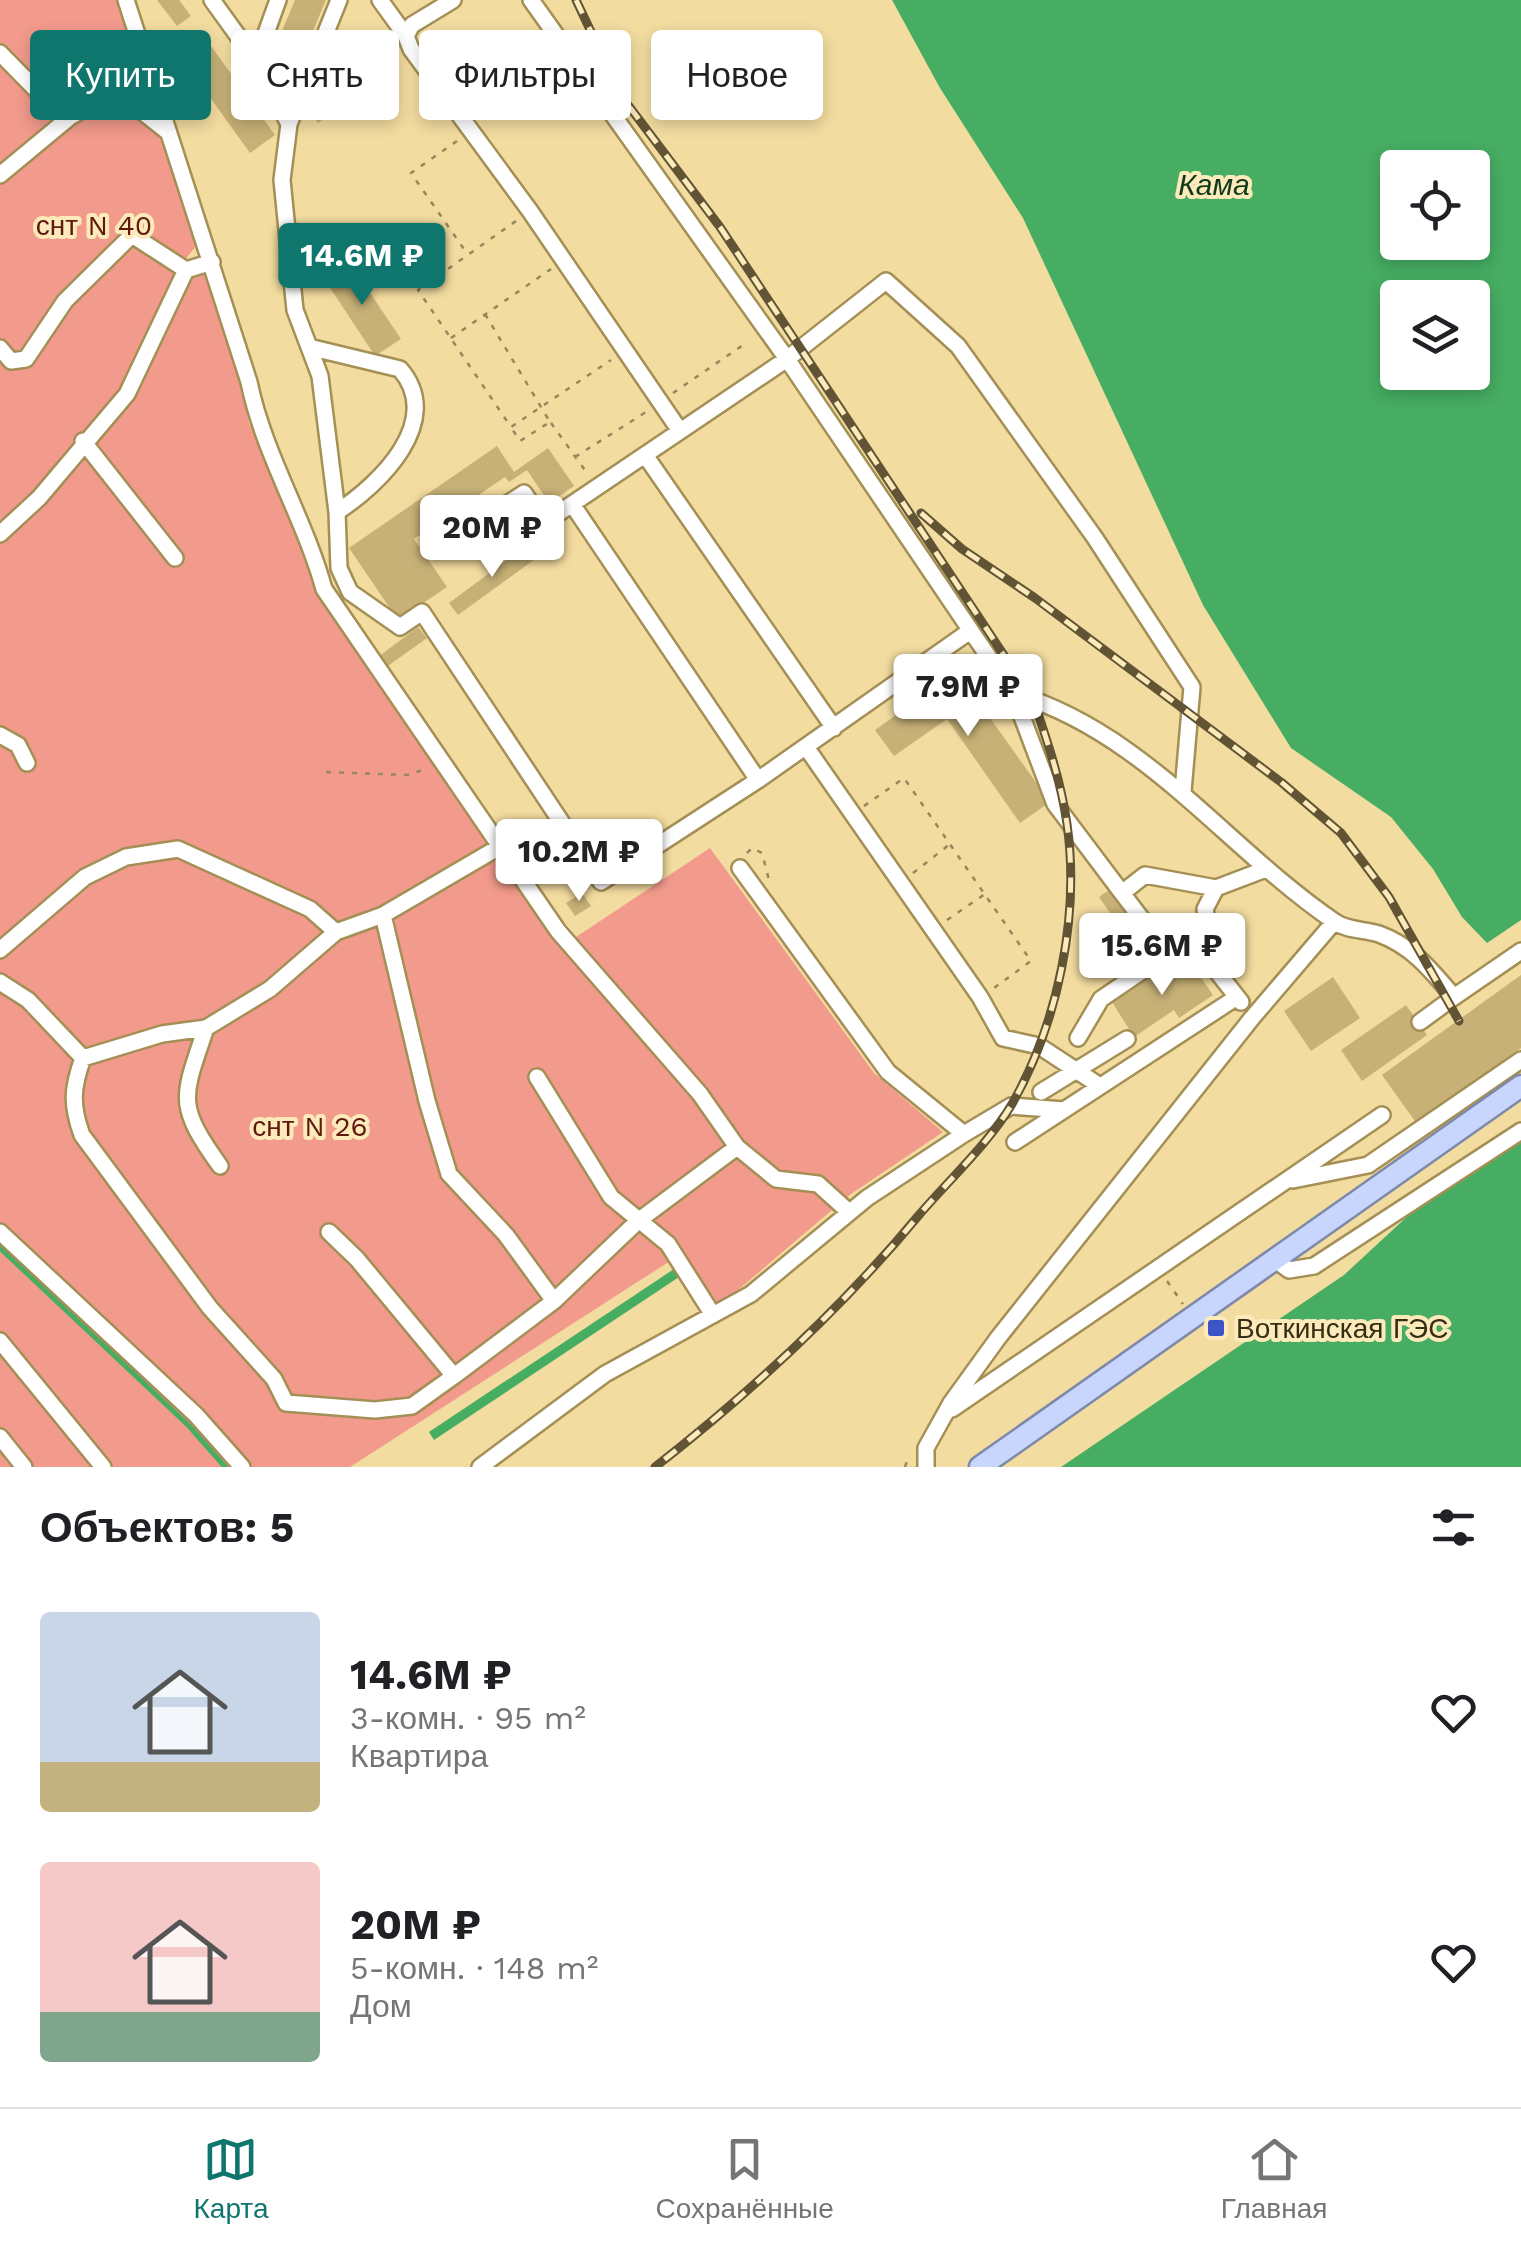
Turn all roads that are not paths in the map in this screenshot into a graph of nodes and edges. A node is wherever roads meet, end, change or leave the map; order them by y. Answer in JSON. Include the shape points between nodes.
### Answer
{"nodes":[{"id":1,"x":126,"y":0,"type":"edge"},
{"id":2,"x":212,"y":0,"type":"edge"},
{"id":3,"x":278,"y":0,"type":"edge"},
{"id":4,"x":339,"y":0,"type":"edge"},
{"id":5,"x":380,"y":0,"type":"edge"},
{"id":6,"x":453,"y":0,"type":"edge"},
{"id":7,"x":532,"y":0,"type":"edge"},
{"id":8,"x":234,"y":30,"type":"edge"},
{"id":9,"x":267,"y":30,"type":"edge"},
{"id":10,"x":406,"y":36,"type":"junction"},
{"id":11,"x":0,"y":53,"type":"edge"},
{"id":12,"x":30,"y":84,"type":"edge"},
{"id":13,"x":66,"y":120,"type":"edge"},
{"id":14,"x":153,"y":120,"type":"edge"},
{"id":15,"x":287,"y":120,"type":"edge"},
{"id":16,"x":289,"y":124,"type":"junction"},
{"id":17,"x":171,"y":134,"type":"junction"},
{"id":18,"x":0,"y":175,"type":"edge"},
{"id":19,"x":212,"y":262,"type":"junction"},
{"id":20,"x":186,"y":270,"type":"junction"},
{"id":21,"x":0,"y":348,"type":"edge"},
{"id":22,"x":312,"y":348,"type":"junction"},
{"id":23,"x":787,"y":359,"type":"junction"},
{"id":24,"x":680,"y":432,"type":"junction"},
{"id":25,"x":83,"y":442,"type":"junction"},
{"id":26,"x":646,"y":455,"type":"junction"},
{"id":27,"x":572,"y":504,"type":"junction"},
{"id":28,"x":337,"y":512,"type":"junction"},
{"id":29,"x":0,"y":534,"type":"edge"},
{"id":30,"x":446,"y":544,"type":"dead end"},
{"id":31,"x":176,"y":558,"type":"dead end"},
{"id":32,"x":970,"y":631,"type":"junction"},
{"id":33,"x":1013,"y":693,"type":"junction"},
{"id":34,"x":834,"y":728,"type":"junction"},
{"id":35,"x":0,"y":735,"type":"edge"},
{"id":36,"x":806,"y":747,"type":"junction"},
{"id":37,"x":27,"y":763,"type":"dead end"},
{"id":38,"x":758,"y":780,"type":"junction"},
{"id":39,"x":1183,"y":790,"type":"junction"},
{"id":40,"x":502,"y":846,"type":"junction"},
{"id":41,"x":740,"y":868,"type":"dead end"},
{"id":42,"x":1266,"y":870,"type":"junction"},
{"id":43,"x":1216,"y":888,"type":"junction"},
{"id":44,"x":1122,"y":893,"type":"junction"},
{"id":45,"x":383,"y":914,"type":"junction"},
{"id":46,"x":1334,"y":922,"type":"junction"},
{"id":47,"x":336,"y":932,"type":"junction"},
{"id":48,"x":0,"y":950,"type":"edge"},
{"id":49,"x":1521,"y":950,"type":"edge"},
{"id":50,"x":0,"y":982,"type":"edge"},
{"id":51,"x":1237,"y":997,"type":"junction"},
{"id":52,"x":1454,"y":997,"type":"junction"},
{"id":53,"x":1252,"y":1018,"type":"junction"},
{"id":54,"x":1420,"y":1022,"type":"dead end"},
{"id":55,"x":206,"y":1028,"type":"junction"},
{"id":56,"x":1078,"y":1038,"type":"dead end"},
{"id":57,"x":1127,"y":1039,"type":"dead end"},
{"id":58,"x":83,"y":1058,"type":"junction"},
{"id":59,"x":1521,"y":1060,"type":"edge"},
{"id":60,"x":1076,"y":1071,"type":"junction"},
{"id":61,"x":537,"y":1077,"type":"dead end"},
{"id":62,"x":1100,"y":1086,"type":"junction"},
{"id":63,"x":1521,"y":1086,"type":"edge"},
{"id":64,"x":1041,"y":1092,"type":"dead end"},
{"id":65,"x":1064,"y":1110,"type":"junction"},
{"id":66,"x":1382,"y":1115,"type":"dead end"},
{"id":67,"x":1521,"y":1131,"type":"edge"},
{"id":68,"x":964,"y":1134,"type":"junction"},
{"id":69,"x":1015,"y":1142,"type":"dead end"},
{"id":70,"x":737,"y":1148,"type":"junction"},
{"id":71,"x":220,"y":1166,"type":"dead end"},
{"id":72,"x":1284,"y":1182,"type":"junction"},
{"id":73,"x":850,"y":1212,"type":"junction"},
{"id":74,"x":638,"y":1220,"type":"junction"},
{"id":75,"x":0,"y":1232,"type":"edge"},
{"id":76,"x":329,"y":1232,"type":"dead end"},
{"id":77,"x":1274,"y":1259,"type":"junction"},
{"id":78,"x":554,"y":1300,"type":"junction"},
{"id":79,"x":713,"y":1314,"type":"junction"},
{"id":80,"x":998,"y":1338,"type":"junction"},
{"id":81,"x":0,"y":1341,"type":"edge"},
{"id":82,"x":1019,"y":1363,"type":"junction"},
{"id":83,"x":454,"y":1376,"type":"junction"},
{"id":84,"x":944,"y":1414,"type":"junction"},
{"id":85,"x":0,"y":1437,"type":"edge"},
{"id":86,"x":24,"y":1467,"type":"edge"},
{"id":87,"x":104,"y":1467,"type":"edge"},
{"id":88,"x":242,"y":1467,"type":"edge"},
{"id":89,"x":480,"y":1467,"type":"edge"},
{"id":90,"x":926,"y":1467,"type":"edge"},
{"id":91,"x":980,"y":1467,"type":"edge"}],
"edges":[{"from":1,"to":17,"type":"lane"},
{"from":2,"to":8,"type":"lane"},
{"from":3,"to":9,"type":"lane"},
{"from":4,"to":16,"type":"lane"},
{"from":5,"to":10,"type":"lane"},
{"from":6,"to":10,"type":"lane"},
{"from":7,"to":23,"type":"lane"},
{"from":10,"to":24,"type":"lane"},
{"from":11,"to":12,"type":"lane"},
{"from":13,"to":18,"type":"lane"},
{"from":14,"to":17,"type":"lane"},
{"from":15,"to":16,"type":"lane"},
{"from":16,"to":22,"type":"lane","via":[[282,180],[295,310]]},
{"from":17,"to":19,"type":"lane"},
{"from":19,"to":20,"type":"lane"},
{"from":19,"to":40,"type":"lane","via":[[258,424],[311,541],[324,588]]},
{"from":20,"to":21,"type":"lane","via":[[132,235],[65,301],[26,358],[11,361]]},
{"from":20,"to":25,"type":"lane","via":[[128,394]]},
{"from":22,"to":28,"type":"lane"},
{"from":22,"to":28,"type":"lane","via":[[400,368],[414,402],[411,433],[395,459],[368,492]]},
{"from":23,"to":24,"type":"lane"},
{"from":23,"to":32,"type":"lane"},
{"from":23,"to":39,"type":"lane","via":[[886,281],[958,346],[1192,687]]},
{"from":24,"to":26,"type":"lane"},
{"from":25,"to":29,"type":"lane"},
{"from":25,"to":31,"type":"lane"},
{"from":26,"to":27,"type":"lane"},
{"from":26,"to":34,"type":"lane"},
{"from":27,"to":30,"type":"lane","via":[[544,523],[524,492]]},
{"from":27,"to":38,"type":"lane"},
{"from":28,"to":38,"type":"lane","via":[[339,568],[350,592],[400,627],[422,612],[601,882]]},
{"from":32,"to":33,"type":"lane"},
{"from":32,"to":34,"type":"lane"},
{"from":33,"to":39,"type":"lane","via":[[1065,710]]},
{"from":33,"to":44,"type":"lane","via":[[1055,804]]},
{"from":34,"to":36,"type":"lane"},
{"from":35,"to":37,"type":"lane","via":[[18,745]]},
{"from":36,"to":38,"type":"lane"},
{"from":36,"to":60,"type":"lane","via":[[1003,1038],[1039,1046]]},
{"from":39,"to":42,"type":"lane"},
{"from":40,"to":45,"type":"lane"},
{"from":40,"to":70,"type":"lane","via":[[558,930],[700,1094]]},
{"from":41,"to":68,"type":"lane","via":[[888,1072]]},
{"from":42,"to":43,"type":"lane"},
{"from":42,"to":46,"type":"lane"},
{"from":43,"to":44,"type":"lane","via":[[1145,875]]},
{"from":43,"to":51,"type":"lane","via":[[1205,910],[1215,969]]},
{"from":44,"to":56,"type":"lane","via":[[1154,935],[1151,965],[1101,999]]},
{"from":45,"to":47,"type":"lane"},
{"from":45,"to":78,"type":"lane","via":[[449,1174],[506,1234]]},
{"from":46,"to":52,"type":"lane","via":[[1406,948]]},
{"from":46,"to":53,"type":"lane"},
{"from":47,"to":48,"type":"lane","via":[[310,909],[178,849],[126,857],[85,877]]},
{"from":47,"to":55,"type":"lane","via":[[270,989]]},
{"from":49,"to":52,"type":"lane"},
{"from":50,"to":58,"type":"lane","via":[[28,1000]]},
{"from":51,"to":53,"type":"lane"},
{"from":51,"to":62,"type":"lane"},
{"from":52,"to":54,"type":"lane"},
{"from":53,"to":80,"type":"lane"},
{"from":55,"to":58,"type":"lane"},
{"from":55,"to":71,"type":"lane","via":[[184,1102]]},
{"from":57,"to":60,"type":"lane"},
{"from":58,"to":83,"type":"lane","via":[[72,1086],[82,1134],[210,1308],[268,1370],[286,1403],[412,1406]]},
{"from":59,"to":72,"type":"lane","via":[[1368,1165]]},
{"from":60,"to":62,"type":"lane"},
{"from":60,"to":64,"type":"lane"},
{"from":61,"to":74,"type":"lane","via":[[611,1197]]},
{"from":62,"to":65,"type":"lane"},
{"from":63,"to":77,"type":"main road"},
{"from":65,"to":68,"type":"lane","via":[[1010,1106]]},
{"from":65,"to":69,"type":"lane"},
{"from":66,"to":72,"type":"lane"},
{"from":67,"to":77,"type":"lane","via":[[1314,1266],[1288,1270]]},
{"from":68,"to":73,"type":"lane"},
{"from":70,"to":73,"type":"lane","via":[[776,1179],[818,1184]]},
{"from":70,"to":74,"type":"lane"},
{"from":72,"to":82,"type":"lane"},
{"from":73,"to":79,"type":"lane","via":[[751,1294]]},
{"from":74,"to":78,"type":"lane"},
{"from":74,"to":79,"type":"lane","via":[[668,1244]]},
{"from":75,"to":88,"type":"lane","via":[[196,1414]]},
{"from":76,"to":83,"type":"lane"},
{"from":77,"to":91,"type":"main road"},
{"from":78,"to":83,"type":"lane"},
{"from":79,"to":89,"type":"lane","via":[[604,1374]]},
{"from":80,"to":82,"type":"lane"},
{"from":80,"to":84,"type":"lane"},
{"from":81,"to":87,"type":"lane"},
{"from":82,"to":84,"type":"lane"},
{"from":84,"to":90,"type":"lane","via":[[926,1448]]},
{"from":85,"to":86,"type":"lane"}]}
